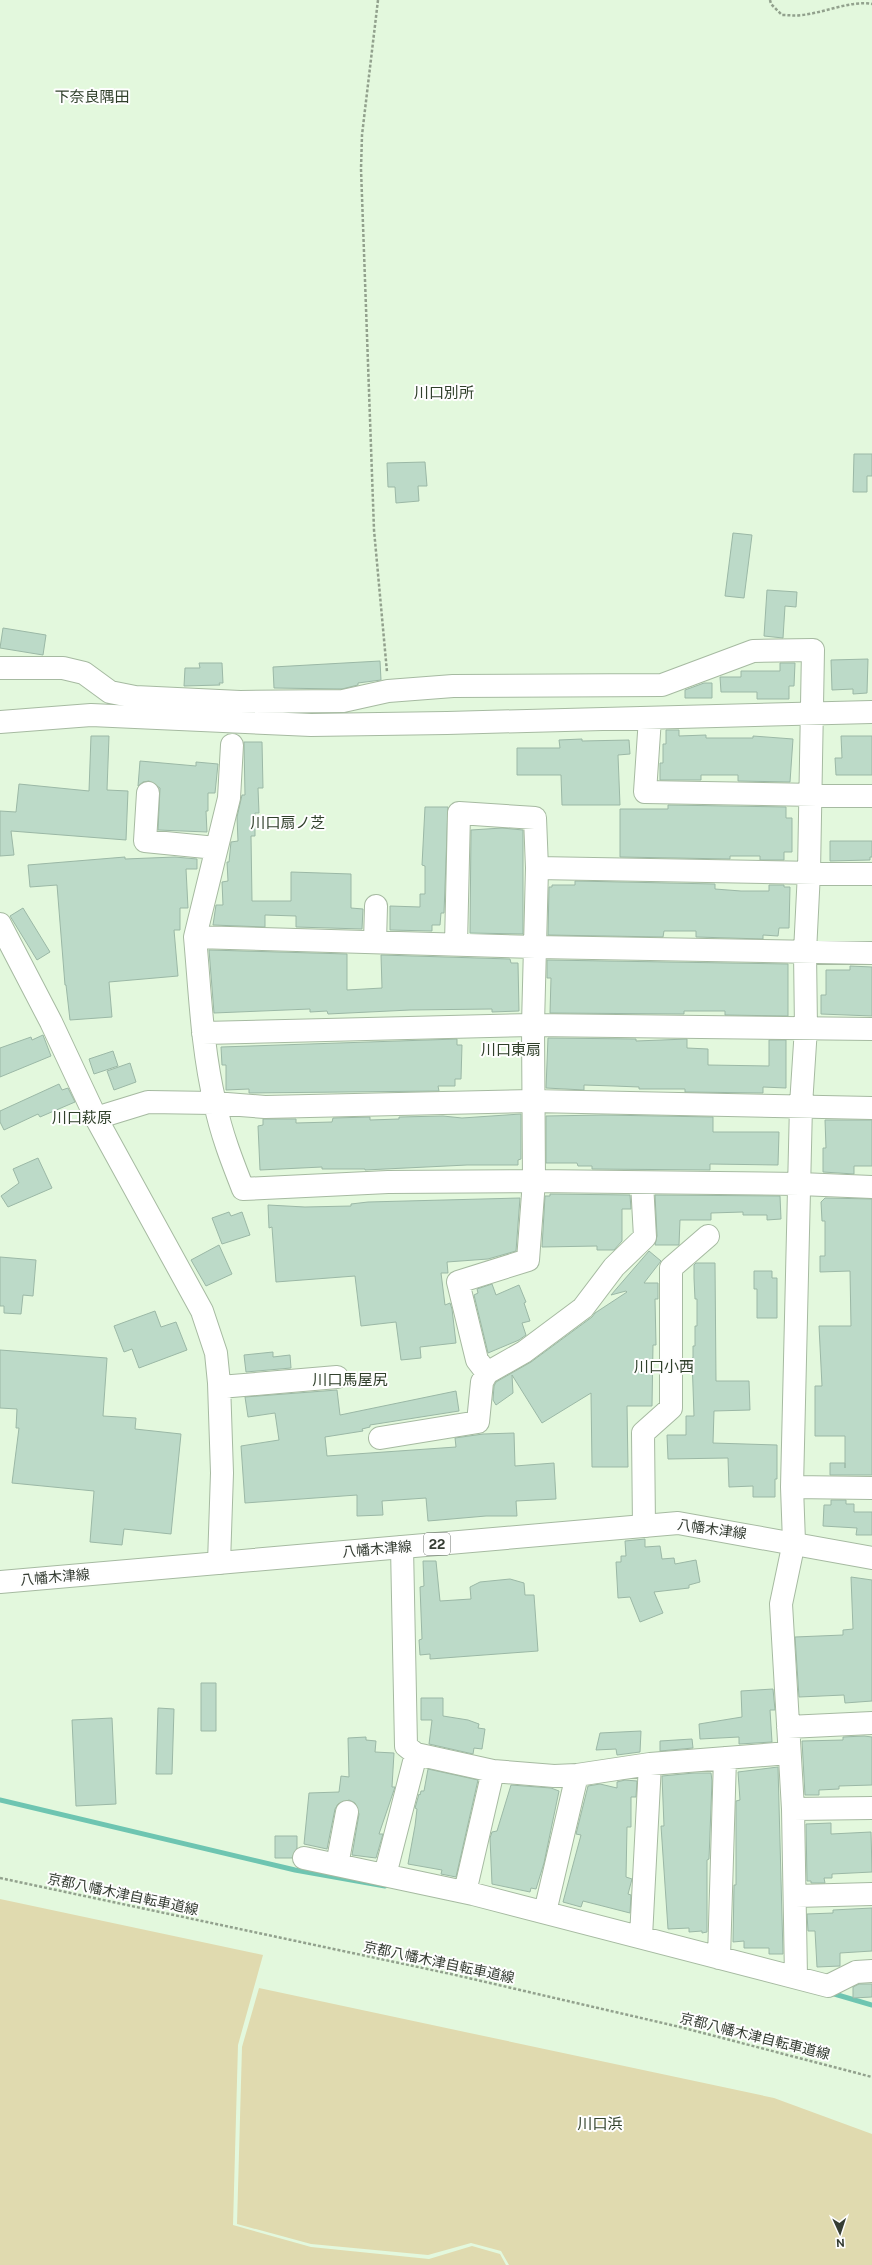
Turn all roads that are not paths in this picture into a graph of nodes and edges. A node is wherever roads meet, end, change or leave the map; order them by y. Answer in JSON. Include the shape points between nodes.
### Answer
{"nodes":[{"id":1,"x":0,"y":668,"type":"edge"},
{"id":2,"x":872,"y":712,"type":"edge"},
{"id":3,"x":811,"y":713,"type":"junction"},
{"id":4,"x":650,"y":718,"type":"junction"},
{"id":5,"x":0,"y":722,"type":"edge"},
{"id":6,"x":232,"y":745,"type":"dead end"},
{"id":7,"x":148,"y":794,"type":"dead end"},
{"id":8,"x":810,"y":794,"type":"junction"},
{"id":9,"x":872,"y":796,"type":"edge"},
{"id":10,"x":216,"y":848,"type":"junction"},
{"id":11,"x":537,"y":868,"type":"junction"},
{"id":12,"x":809,"y":872,"type":"junction"},
{"id":13,"x":872,"y":874,"type":"edge"},
{"id":14,"x":376,"y":906,"type":"dead end"},
{"id":15,"x":0,"y":924,"type":"edge"},
{"id":16,"x":195,"y":937,"type":"junction"},
{"id":17,"x":375,"y":942,"type":"junction"},
{"id":18,"x":456,"y":944,"type":"junction"},
{"id":19,"x":536,"y":947,"type":"junction"},
{"id":20,"x":804,"y":952,"type":"junction"},
{"id":21,"x":872,"y":953,"type":"edge"},
{"id":22,"x":533,"y":1025,"type":"junction"},
{"id":23,"x":806,"y":1028,"type":"junction"},
{"id":24,"x":872,"y":1029,"type":"edge"},
{"id":25,"x":203,"y":1033,"type":"junction"},
{"id":26,"x":533,"y":1101,"type":"junction"},
{"id":27,"x":214,"y":1103,"type":"junction"},
{"id":28,"x":801,"y":1105,"type":"junction"},
{"id":29,"x":872,"y":1108,"type":"edge"},
{"id":30,"x":96,"y":1118,"type":"junction"},
{"id":31,"x":534,"y":1181,"type":"junction"},
{"id":32,"x":642,"y":1183,"type":"junction"},
{"id":33,"x":800,"y":1184,"type":"junction"},
{"id":34,"x":872,"y":1187,"type":"edge"},
{"id":35,"x":708,"y":1236,"type":"dead end"},
{"id":36,"x":487,"y":1373,"type":"junction"},
{"id":37,"x":337,"y":1377,"type":"dead end"},
{"id":38,"x":220,"y":1387,"type":"junction"},
{"id":39,"x":380,"y":1438,"type":"dead end"},
{"id":40,"x":792,"y":1487,"type":"junction"},
{"id":41,"x":872,"y":1488,"type":"edge"},
{"id":42,"x":644,"y":1526,"type":"junction"},
{"id":43,"x":794,"y":1542,"type":"junction"},
{"id":44,"x":402,"y":1547,"type":"junction"},
{"id":45,"x":872,"y":1558,"type":"edge"},
{"id":46,"x":219,"y":1563,"type":"junction"},
{"id":47,"x":0,"y":1582,"type":"edge"},
{"id":48,"x":872,"y":1723,"type":"edge"},
{"id":49,"x":788,"y":1727,"type":"junction"},
{"id":50,"x":789,"y":1753,"type":"junction"},
{"id":51,"x":416,"y":1754,"type":"junction"},
{"id":52,"x":725,"y":1758,"type":"junction"},
{"id":53,"x":650,"y":1764,"type":"junction"},
{"id":54,"x":493,"y":1771,"type":"junction"},
{"id":55,"x":577,"y":1775,"type":"junction"},
{"id":56,"x":872,"y":1808,"type":"edge"},
{"id":57,"x":793,"y":1809,"type":"junction"},
{"id":58,"x":347,"y":1812,"type":"dead end"},
{"id":59,"x":304,"y":1858,"type":"dead end"},
{"id":60,"x":337,"y":1865,"type":"junction"},
{"id":61,"x":385,"y":1875,"type":"junction"},
{"id":62,"x":465,"y":1892,"type":"junction"},
{"id":63,"x":872,"y":1894,"type":"edge"},
{"id":64,"x":796,"y":1896,"type":"junction"},
{"id":65,"x":545,"y":1912,"type":"junction"},
{"id":66,"x":641,"y":1937,"type":"junction"},
{"id":67,"x":719,"y":1958,"type":"junction"},
{"id":68,"x":872,"y":1971,"type":"edge"},
{"id":69,"x":796,"y":1977,"type":"junction"}],
"edges":[{"from":1,"to":3,"type":"street","via":[[63,668],[84,673],[110,692],[135,697],[240,702],[343,701],[388,691],[453,686],[662,685],[753,651],[813,650]]},
{"from":2,"to":3,"type":"street"},
{"from":3,"to":4,"type":"street"},
{"from":3,"to":8,"type":"street"},
{"from":4,"to":5,"type":"street","via":[[312,724],[91,715]]},
{"from":4,"to":8,"type":"street","via":[[645,792]]},
{"from":6,"to":10,"type":"street","via":[[229,798]]},
{"from":7,"to":10,"type":"street","via":[[145,841]]},
{"from":8,"to":9,"type":"street"},
{"from":8,"to":12,"type":"street"},
{"from":10,"to":16,"type":"street"},
{"from":11,"to":12,"type":"street"},
{"from":11,"to":18,"type":"street","via":[[535,818],[459,813]]},
{"from":11,"to":19,"type":"street"},
{"from":12,"to":13,"type":"street"},
{"from":12,"to":20,"type":"street"},
{"from":14,"to":17,"type":"street"},
{"from":15,"to":30,"type":"street","via":[[51,1022]]},
{"from":16,"to":17,"type":"street"},
{"from":16,"to":25,"type":"street"},
{"from":17,"to":18,"type":"street"},
{"from":18,"to":19,"type":"street"},
{"from":19,"to":20,"type":"street"},
{"from":19,"to":22,"type":"street"},
{"from":20,"to":21,"type":"street"},
{"from":20,"to":23,"type":"street"},
{"from":22,"to":23,"type":"street"},
{"from":22,"to":25,"type":"street"},
{"from":22,"to":26,"type":"street"},
{"from":23,"to":24,"type":"street"},
{"from":23,"to":28,"type":"street"},
{"from":25,"to":27,"type":"street"},
{"from":26,"to":27,"type":"street","via":[[265,1107]]},
{"from":26,"to":28,"type":"street"},
{"from":26,"to":31,"type":"street"},
{"from":27,"to":30,"type":"street","via":[[148,1102]]},
{"from":27,"to":31,"type":"street","via":[[243,1190],[388,1182]]},
{"from":28,"to":29,"type":"street"},
{"from":28,"to":33,"type":"street"},
{"from":30,"to":38,"type":"street","via":[[202,1311],[216,1353]]},
{"from":31,"to":32,"type":"street"},
{"from":31,"to":36,"type":"street","via":[[528,1260],[458,1282],[477,1360]]},
{"from":32,"to":33,"type":"street"},
{"from":32,"to":36,"type":"street","via":[[645,1237],[614,1267],[583,1308],[524,1352]]},
{"from":33,"to":34,"type":"street"},
{"from":33,"to":40,"type":"street"},
{"from":35,"to":42,"type":"street","via":[[671,1268],[671,1408],[643,1432]]},
{"from":36,"to":39,"type":"street","via":[[482,1382],[478,1422]]},
{"from":37,"to":38,"type":"street"},
{"from":38,"to":46,"type":"street","via":[[222,1473]]},
{"from":40,"to":41,"type":"street"},
{"from":40,"to":43,"type":"street"},
{"from":42,"to":43,"type":"street","name":"八幡木津線","number":"22","via":[[678,1523]]},
{"from":42,"to":44,"type":"street","name":"八幡木津線","number":"22"},
{"from":43,"to":45,"type":"street","name":"八幡木津線","number":"22"},
{"from":43,"to":49,"type":"street","via":[[781,1604]]},
{"from":44,"to":46,"type":"street","name":"八幡木津線","number":"22"},
{"from":44,"to":51,"type":"street","via":[[406,1746]]},
{"from":46,"to":47,"type":"street","name":"八幡木津線","number":"22"},
{"from":48,"to":49,"type":"street"},
{"from":49,"to":50,"type":"street"},
{"from":50,"to":52,"type":"street"},
{"from":50,"to":57,"type":"street"},
{"from":51,"to":54,"type":"street"},
{"from":51,"to":61,"type":"street"},
{"from":52,"to":53,"type":"street"},
{"from":52,"to":67,"type":"street"},
{"from":53,"to":55,"type":"street"},
{"from":53,"to":66,"type":"street"},
{"from":54,"to":55,"type":"street","via":[[554,1776]]},
{"from":54,"to":62,"type":"street"},
{"from":55,"to":65,"type":"street"},
{"from":56,"to":57,"type":"street"},
{"from":57,"to":64,"type":"street"},
{"from":58,"to":60,"type":"street"},
{"from":59,"to":60,"type":"street"},
{"from":60,"to":61,"type":"street"},
{"from":61,"to":62,"type":"street"},
{"from":62,"to":65,"type":"street"},
{"from":63,"to":64,"type":"street"},
{"from":64,"to":69,"type":"street"},
{"from":65,"to":66,"type":"street"},
{"from":66,"to":67,"type":"street"},
{"from":67,"to":69,"type":"street"},
{"from":68,"to":69,"type":"street","via":[[856,1972],[828,1986]]}]}
